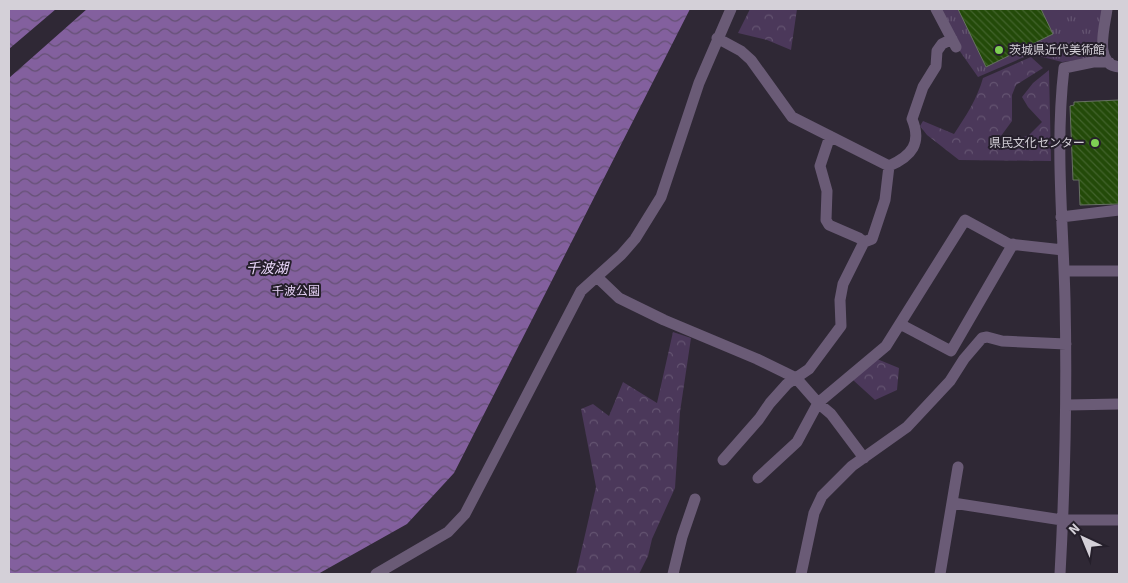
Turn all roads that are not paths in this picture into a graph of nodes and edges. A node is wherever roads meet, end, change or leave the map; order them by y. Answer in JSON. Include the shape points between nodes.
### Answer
{"nodes":[{"id":1,"x":731,"y":9,"type":"edge"},
{"id":2,"x":936,"y":9,"type":"edge"},
{"id":3,"x":1106,"y":9,"type":"edge"},
{"id":4,"x":717,"y":38,"type":"junction"},
{"id":5,"x":1114,"y":64,"type":"edge"},
{"id":6,"x":830,"y":136,"type":"junction"},
{"id":7,"x":889,"y":166,"type":"junction"},
{"id":8,"x":1119,"y":210,"type":"edge"},
{"id":9,"x":1061,"y":216,"type":"junction"},
{"id":10,"x":864,"y":242,"type":"junction"},
{"id":11,"x":1013,"y":244,"type":"junction"},
{"id":12,"x":1063,"y":250,"type":"junction"},
{"id":13,"x":1119,"y":271,"type":"edge"},
{"id":14,"x":1064,"y":272,"type":"junction"},
{"id":15,"x":597,"y":277,"type":"junction"},
{"id":16,"x":900,"y":324,"type":"junction"},
{"id":17,"x":1066,"y":344,"type":"junction"},
{"id":18,"x":796,"y":378,"type":"junction"},
{"id":19,"x":818,"y":403,"type":"junction"},
{"id":20,"x":1119,"y":404,"type":"edge"},
{"id":21,"x":1067,"y":405,"type":"junction"},
{"id":22,"x":864,"y":458,"type":"junction"},
{"id":23,"x":723,"y":460,"type":"dead end"},
{"id":24,"x":958,"y":467,"type":"dead end"},
{"id":25,"x":758,"y":478,"type":"dead end"},
{"id":26,"x":695,"y":498,"type":"dead end"},
{"id":27,"x":953,"y":503,"type":"junction"},
{"id":28,"x":1062,"y":520,"type":"junction"},
{"id":29,"x":1119,"y":520,"type":"edge"},
{"id":30,"x":376,"y":574,"type":"edge"},
{"id":31,"x":673,"y":574,"type":"edge"},
{"id":32,"x":801,"y":574,"type":"edge"},
{"id":33,"x":940,"y":574,"type":"edge"},
{"id":34,"x":1061,"y":574,"type":"edge"}],
"edges":[{"from":1,"to":4,"type":"street"},
{"from":2,"to":7,"type":"street","via":[[954,43],[942,44],[936,66],[923,87],[912,119],[917,130],[915,144],[905,158]]},
{"from":3,"to":5,"type":"street","via":[[1102,49],[1104,58]]},
{"from":4,"to":6,"type":"street","via":[[742,51],[792,117]]},
{"from":4,"to":15,"type":"street","via":[[661,197],[635,240]]},
{"from":5,"to":9,"type":"street","via":[[1093,62],[1064,68],[1060,101]]},
{"from":6,"to":7,"type":"street"},
{"from":6,"to":10,"type":"street","via":[[820,166],[827,191],[826,220],[829,225]]},
{"from":7,"to":10,"type":"street","via":[[885,200],[872,240]]},
{"from":8,"to":9,"type":"street"},
{"from":9,"to":12,"type":"street"},
{"from":10,"to":18,"type":"street","via":[[843,284],[841,326],[810,369]]},
{"from":11,"to":12,"type":"street"},
{"from":11,"to":16,"type":"street","via":[[965,220]]},
{"from":11,"to":16,"type":"street","via":[[951,351]]},
{"from":12,"to":14,"type":"street"},
{"from":13,"to":14,"type":"street"},
{"from":14,"to":17,"type":"street"},
{"from":15,"to":18,"type":"street","via":[[619,298]]},
{"from":15,"to":30,"type":"street","via":[[581,291],[465,514],[448,532]]},
{"from":16,"to":19,"type":"street","via":[[886,346]]},
{"from":17,"to":21,"type":"street"},
{"from":17,"to":22,"type":"street","via":[[982,338],[950,381],[907,427]]},
{"from":18,"to":19,"type":"street"},
{"from":18,"to":23,"type":"street","via":[[770,403]]},
{"from":19,"to":22,"type":"street","via":[[831,414]]},
{"from":19,"to":25,"type":"street","via":[[797,442]]},
{"from":20,"to":21,"type":"street"},
{"from":21,"to":28,"type":"street"},
{"from":22,"to":32,"type":"street","via":[[822,496],[814,513]]},
{"from":24,"to":27,"type":"street"},
{"from":26,"to":31,"type":"street"},
{"from":27,"to":28,"type":"street"},
{"from":27,"to":33,"type":"street"},
{"from":28,"to":29,"type":"street"},
{"from":28,"to":34,"type":"street"}]}
